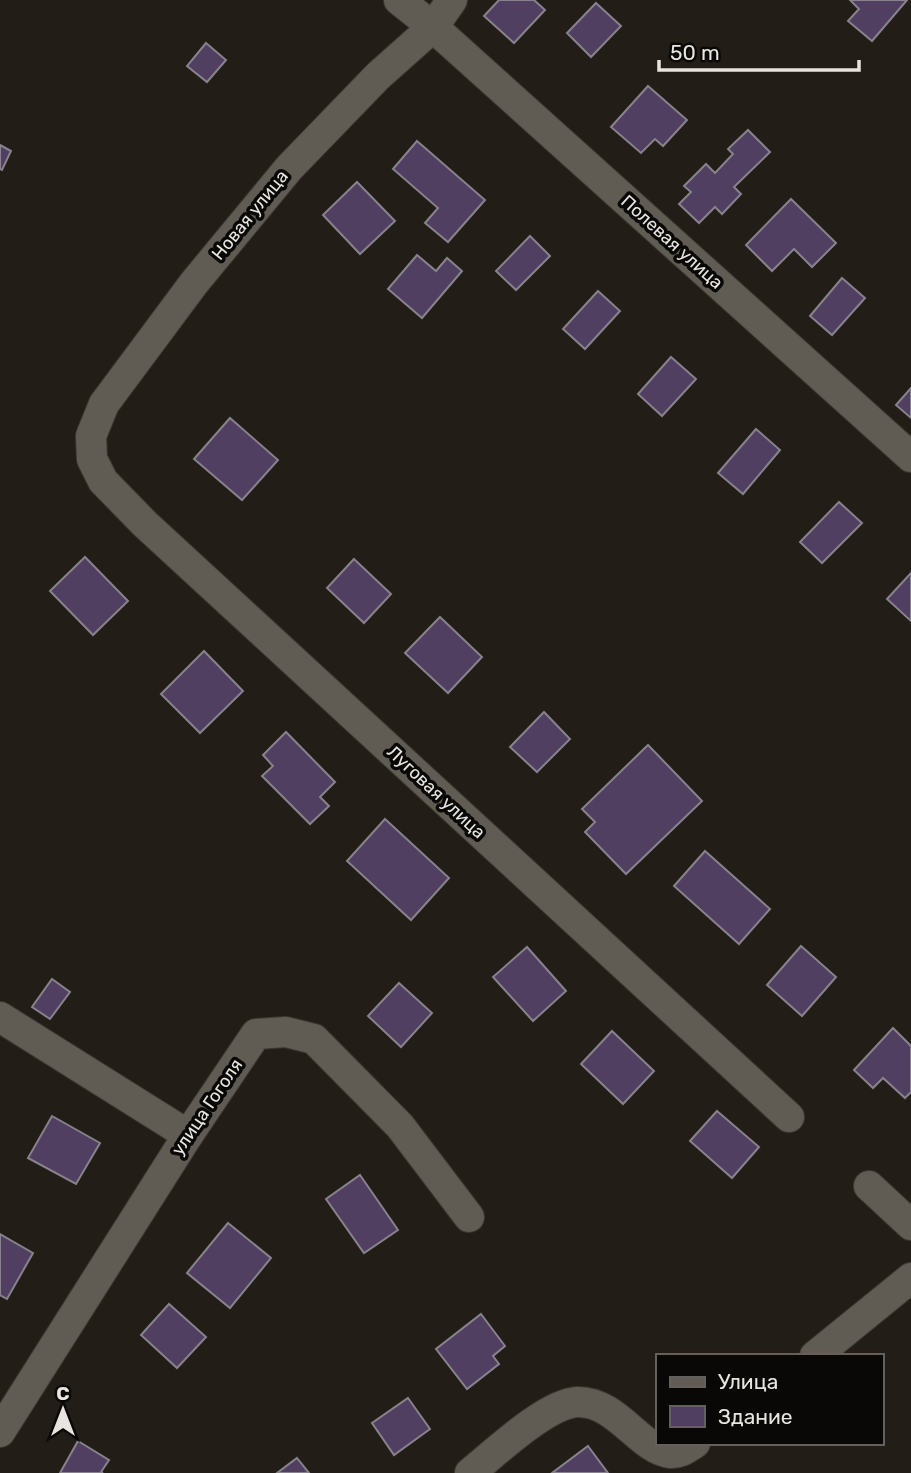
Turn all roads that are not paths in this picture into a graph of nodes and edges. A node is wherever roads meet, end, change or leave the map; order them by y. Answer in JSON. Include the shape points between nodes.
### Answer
{"nodes":[{"id":1,"x":399,"y":0,"type":"edge"},
{"id":2,"x":452,"y":0,"type":"edge"},
{"id":3,"x":433,"y":27,"type":"junction"},
{"id":4,"x":911,"y":457,"type":"edge"},
{"id":5,"x":92,"y":459,"type":"joint"},
{"id":6,"x":0,"y":1017,"type":"edge"},
{"id":7,"x":789,"y":1118,"type":"dead end"},
{"id":8,"x":188,"y":1135,"type":"junction"},
{"id":9,"x":869,"y":1186,"type":"dead end"},
{"id":10,"x":469,"y":1217,"type":"dead end"},
{"id":11,"x":911,"y":1225,"type":"edge"},
{"id":12,"x":911,"y":1278,"type":"edge"},
{"id":13,"x":817,"y":1354,"type":"edge"},
{"id":14,"x":0,"y":1432,"type":"edge"},
{"id":15,"x":687,"y":1448,"type":"edge"},
{"id":16,"x":470,"y":1473,"type":"edge"}],
"edges":[{"from":1,"to":3,"type":"street","name":"Полевая улица"},
{"from":2,"to":3,"type":"street","name":"Новая улица"},
{"from":3,"to":4,"type":"street","name":"Полевая улица"},
{"from":3,"to":5,"type":"street","name":"Новая улица","via":[[289,168],[194,283],[104,404],[90,436]]},
{"from":5,"to":7,"type":"street","name":"Луговая улица","via":[[103,481],[145,524]]},
{"from":6,"to":8,"type":"street"},
{"from":8,"to":10,"type":"street","name":"улица Гоголя","via":[[256,1034],[286,1032],[314,1039],[400,1126]]},
{"from":8,"to":14,"type":"street","name":"улица Гоголя"},
{"from":9,"to":11,"type":"street"},
{"from":12,"to":13,"type":"street"},
{"from":15,"to":16,"type":"street","via":[[669,1453],[598,1406],[576,1402],[542,1415]]}]}
